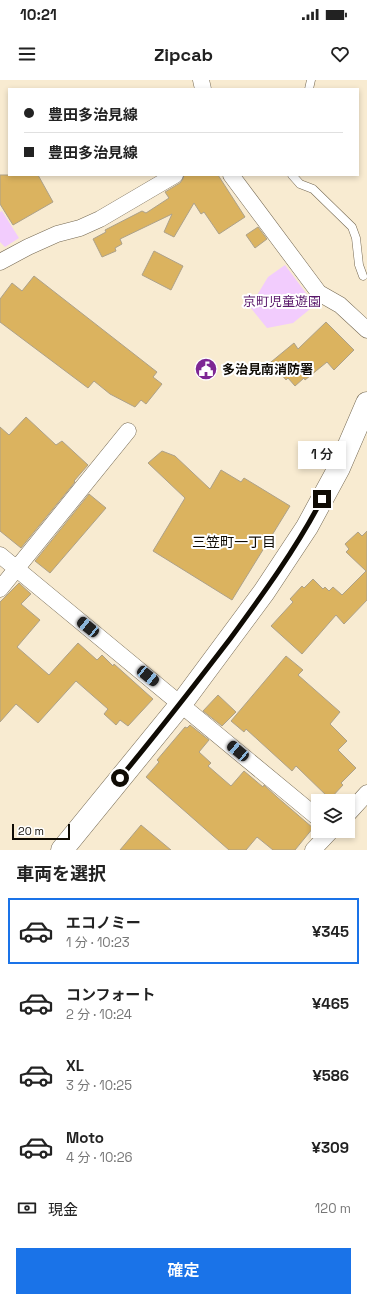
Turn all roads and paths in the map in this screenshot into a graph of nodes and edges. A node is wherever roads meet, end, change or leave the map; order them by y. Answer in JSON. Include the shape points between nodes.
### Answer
{"nodes":[{"id":1,"x":173,"y":176,"type":"edge"},
{"id":2,"x":232,"y":176,"type":"edge"},
{"id":3,"x":293,"y":176,"type":"edge"},
{"id":4,"x":0,"y":262,"type":"edge"},
{"id":5,"x":363,"y":276,"type":"dead end"},
{"id":6,"x":367,"y":330,"type":"edge"},
{"id":7,"x":367,"y":403,"type":"edge"},
{"id":8,"x":128,"y":431,"type":"dead end"},
{"id":9,"x":0,"y":555,"type":"edge"},
{"id":10,"x":17,"y":569,"type":"junction"},
{"id":11,"x":0,"y":589,"type":"edge"},
{"id":12,"x":181,"y":704,"type":"junction"},
{"id":13,"x":367,"y":792,"type":"edge"},
{"id":14,"x":355,"y":806,"type":"edge"},
{"id":15,"x":311,"y":812,"type":"edge"},
{"id":16,"x":325,"y":838,"type":"edge"},
{"id":17,"x":62,"y":850,"type":"edge"},
{"id":18,"x":314,"y":850,"type":"edge"}],
"edges":[{"from":1,"to":4,"type":"street","via":[[100,219],[57,234]]},
{"from":2,"to":6,"type":"street","via":[[319,293],[340,305]]},
{"from":3,"to":5,"type":"lane","via":[[300,184],[313,189],[352,227]]},
{"from":7,"to":12,"type":"main road","via":[[339,468],[307,527],[264,592]]},
{"from":8,"to":10,"type":"street"},
{"from":9,"to":10,"type":"street"},
{"from":10,"to":11,"type":"street"},
{"from":10,"to":12,"type":"street"},
{"from":12,"to":15,"type":"street"},
{"from":12,"to":17,"type":"main road"},
{"from":13,"to":14,"type":"street"},
{"from":16,"to":18,"type":"street"}]}
